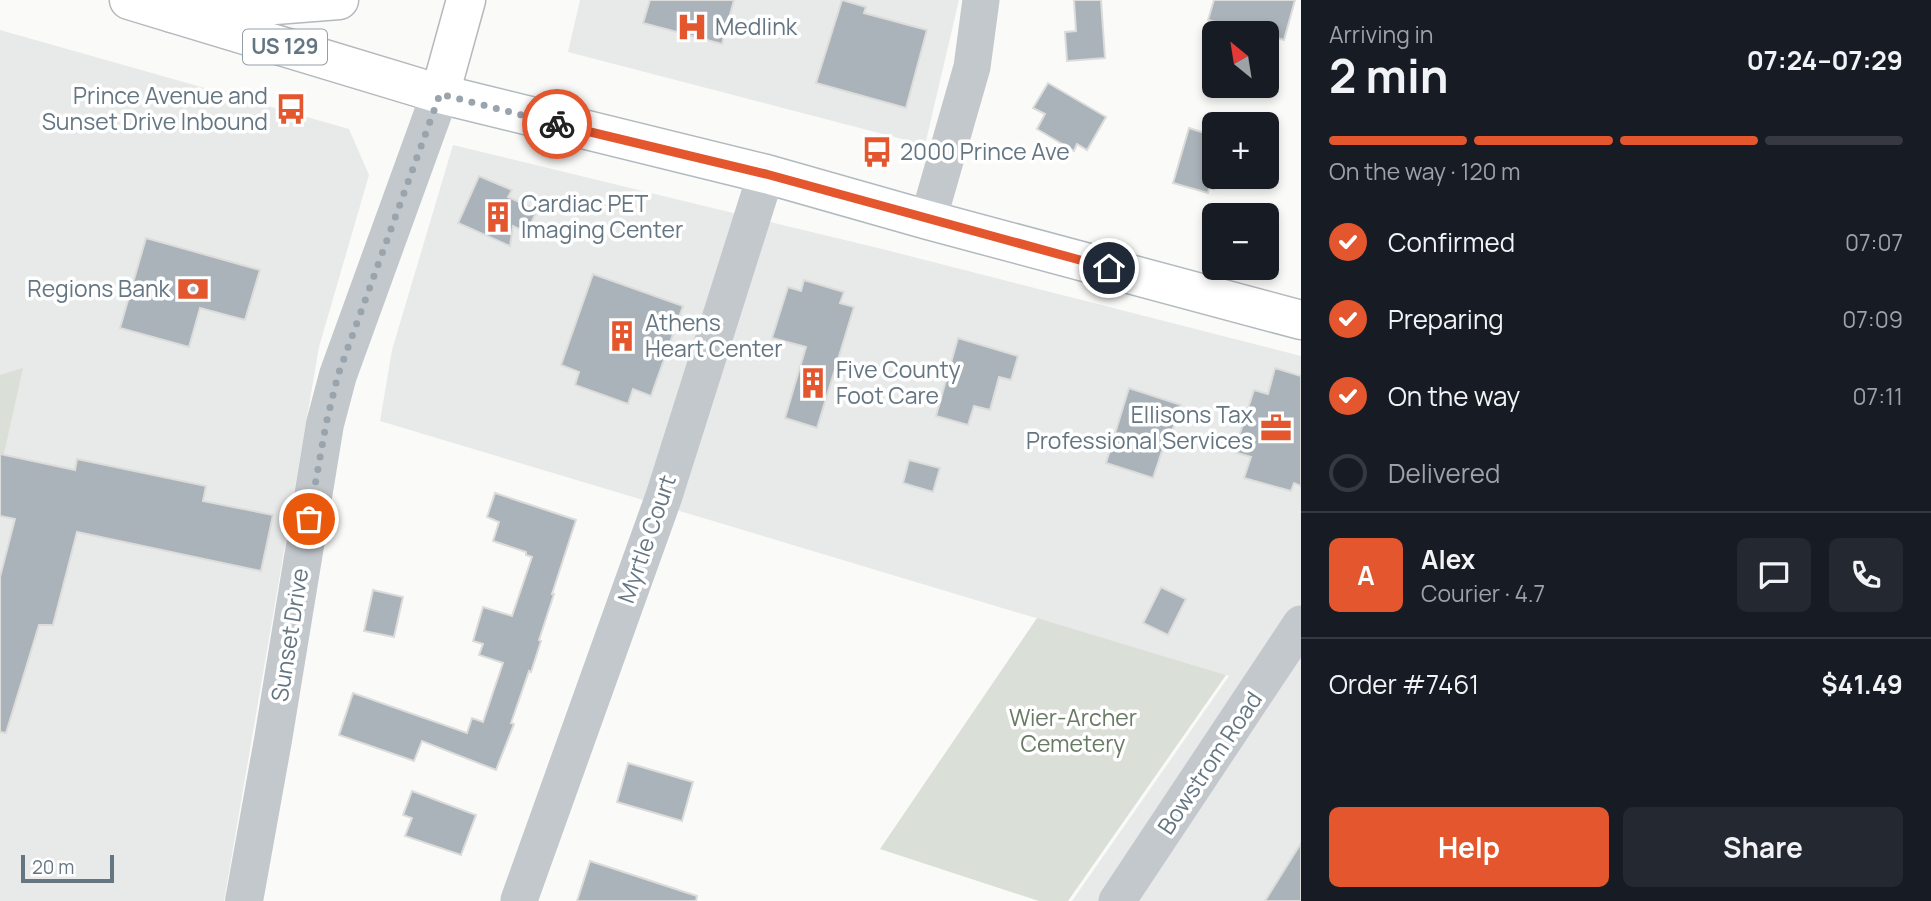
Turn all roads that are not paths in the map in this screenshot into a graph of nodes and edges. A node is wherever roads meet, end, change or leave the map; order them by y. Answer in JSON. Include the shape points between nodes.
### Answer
{"nodes":[{"id":1,"x":129,"y":0,"type":"edge"},
{"id":2,"x":338,"y":0,"type":"edge"},
{"id":3,"x":466,"y":0,"type":"edge"},
{"id":4,"x":981,"y":0,"type":"edge"},
{"id":5,"x":172,"y":13,"type":"junction"},
{"id":6,"x":440,"y":94,"type":"junction"},
{"id":7,"x":766,"y":174,"type":"junction"},
{"id":8,"x":928,"y":220,"type":"junction"},
{"id":9,"x":1301,"y":320,"type":"edge"},
{"id":10,"x":1301,"y":624,"type":"edge"},
{"id":11,"x":519,"y":900,"type":"edge"},
{"id":12,"x":244,"y":901,"type":"edge"},
{"id":13,"x":1117,"y":901,"type":"edge"}],
"edges":[{"from":1,"to":5,"type":"main road","number":"US 129"},
{"from":2,"to":5,"type":"main road"},
{"from":3,"to":6,"type":"main road"},
{"from":4,"to":8,"type":"street","via":[[972,67]]},
{"from":5,"to":6,"type":"main road","number":"US 129"},
{"from":6,"to":7,"type":"main road"},
{"from":6,"to":12,"type":"street","name":"Sunset Drive","via":[[338,375],[326,424]]},
{"from":7,"to":8,"type":"main road"},
{"from":7,"to":11,"type":"street","name":"Myrtle Court","via":[[664,496]]},
{"from":8,"to":9,"type":"main road"},
{"from":10,"to":13,"type":"street","name":"Bowstrom Road"}]}
